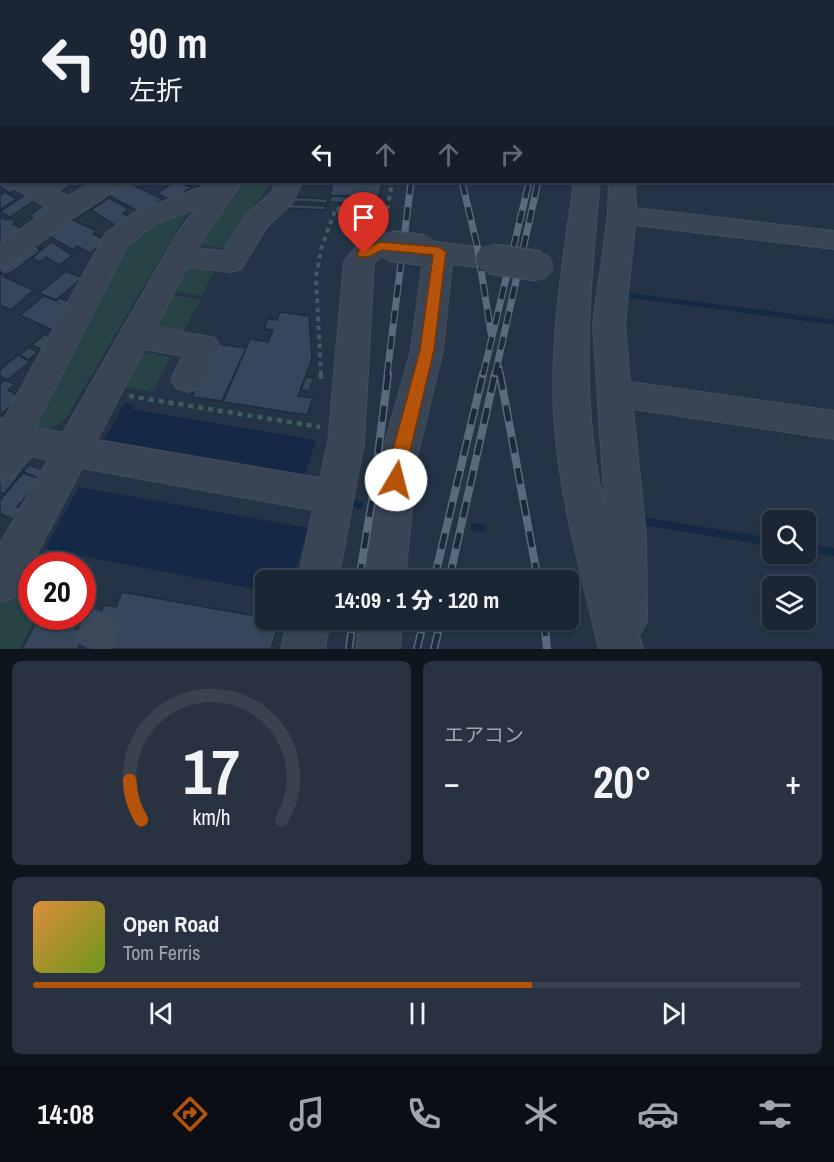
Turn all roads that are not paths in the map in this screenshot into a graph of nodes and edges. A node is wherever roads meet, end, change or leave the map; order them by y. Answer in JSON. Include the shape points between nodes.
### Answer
{"nodes":[{"id":1,"x":25,"y":183,"type":"edge"},
{"id":2,"x":108,"y":183,"type":"edge"},
{"id":3,"x":217,"y":183,"type":"edge"},
{"id":4,"x":289,"y":183,"type":"edge"},
{"id":5,"x":587,"y":183,"type":"edge"},
{"id":6,"x":622,"y":183,"type":"edge"},
{"id":7,"x":68,"y":208,"type":"junction"},
{"id":8,"x":622,"y":215,"type":"junction"},
{"id":9,"x":834,"y":240,"type":"edge"},
{"id":10,"x":431,"y":251,"type":"junction"},
{"id":11,"x":1,"y":256,"type":"edge"},
{"id":12,"x":178,"y":256,"type":"junction"},
{"id":13,"x":576,"y":271,"type":"junction"},
{"id":14,"x":135,"y":336,"type":"junction"},
{"id":15,"x":188,"y":379,"type":"dead end"},
{"id":16,"x":615,"y":393,"type":"junction"},
{"id":17,"x":834,"y":425,"type":"edge"},
{"id":18,"x":9,"y":443,"type":"edge"},
{"id":19,"x":73,"y":451,"type":"junction"},
{"id":20,"x":335,"y":497,"type":"junction"},
{"id":21,"x":320,"y":570,"type":"edge"},
{"id":22,"x":387,"y":570,"type":"edge"},
{"id":23,"x":0,"y":583,"type":"edge"},
{"id":24,"x":307,"y":630,"type":"edge"},
{"id":25,"x":380,"y":630,"type":"edge"},
{"id":26,"x":303,"y":649,"type":"edge"},
{"id":27,"x":378,"y":649,"type":"edge"},
{"id":28,"x":621,"y":649,"type":"edge"},
{"id":29,"x":626,"y":649,"type":"edge"}],
"edges":[{"from":1,"to":7,"type":"street"},
{"from":2,"to":7,"type":"street"},
{"from":3,"to":12,"type":"street"},
{"from":3,"to":18,"type":"street","via":[[145,218],[116,240]]},
{"from":4,"to":12,"type":"street","via":[[284,196],[256,221],[231,262]]},
{"from":5,"to":13,"type":"street"},
{"from":6,"to":8,"type":"street"},
{"from":7,"to":11,"type":"street"},
{"from":8,"to":9,"type":"street"},
{"from":8,"to":16,"type":"street","via":[[609,324]]},
{"from":10,"to":13,"type":"street","bridge":true},
{"from":10,"to":20,"type":"street","bridge":true,"via":[[390,246],[371,249],[359,262],[346,443]]},
{"from":10,"to":22,"type":"street","via":[[427,350],[399,457]]},
{"from":12,"to":14,"type":"street"},
{"from":13,"to":28,"type":"street","via":[[571,409],[576,459]]},
{"from":14,"to":15,"type":"street","via":[[204,347]]},
{"from":14,"to":19,"type":"street"},
{"from":16,"to":17,"type":"street"},
{"from":16,"to":29,"type":"street","via":[[626,536]]},
{"from":18,"to":19,"type":"street"},
{"from":19,"to":20,"type":"street"},
{"from":19,"to":23,"type":"street"},
{"from":20,"to":21,"type":"street"},
{"from":24,"to":26,"type":"street"},
{"from":25,"to":27,"type":"street"}]}
